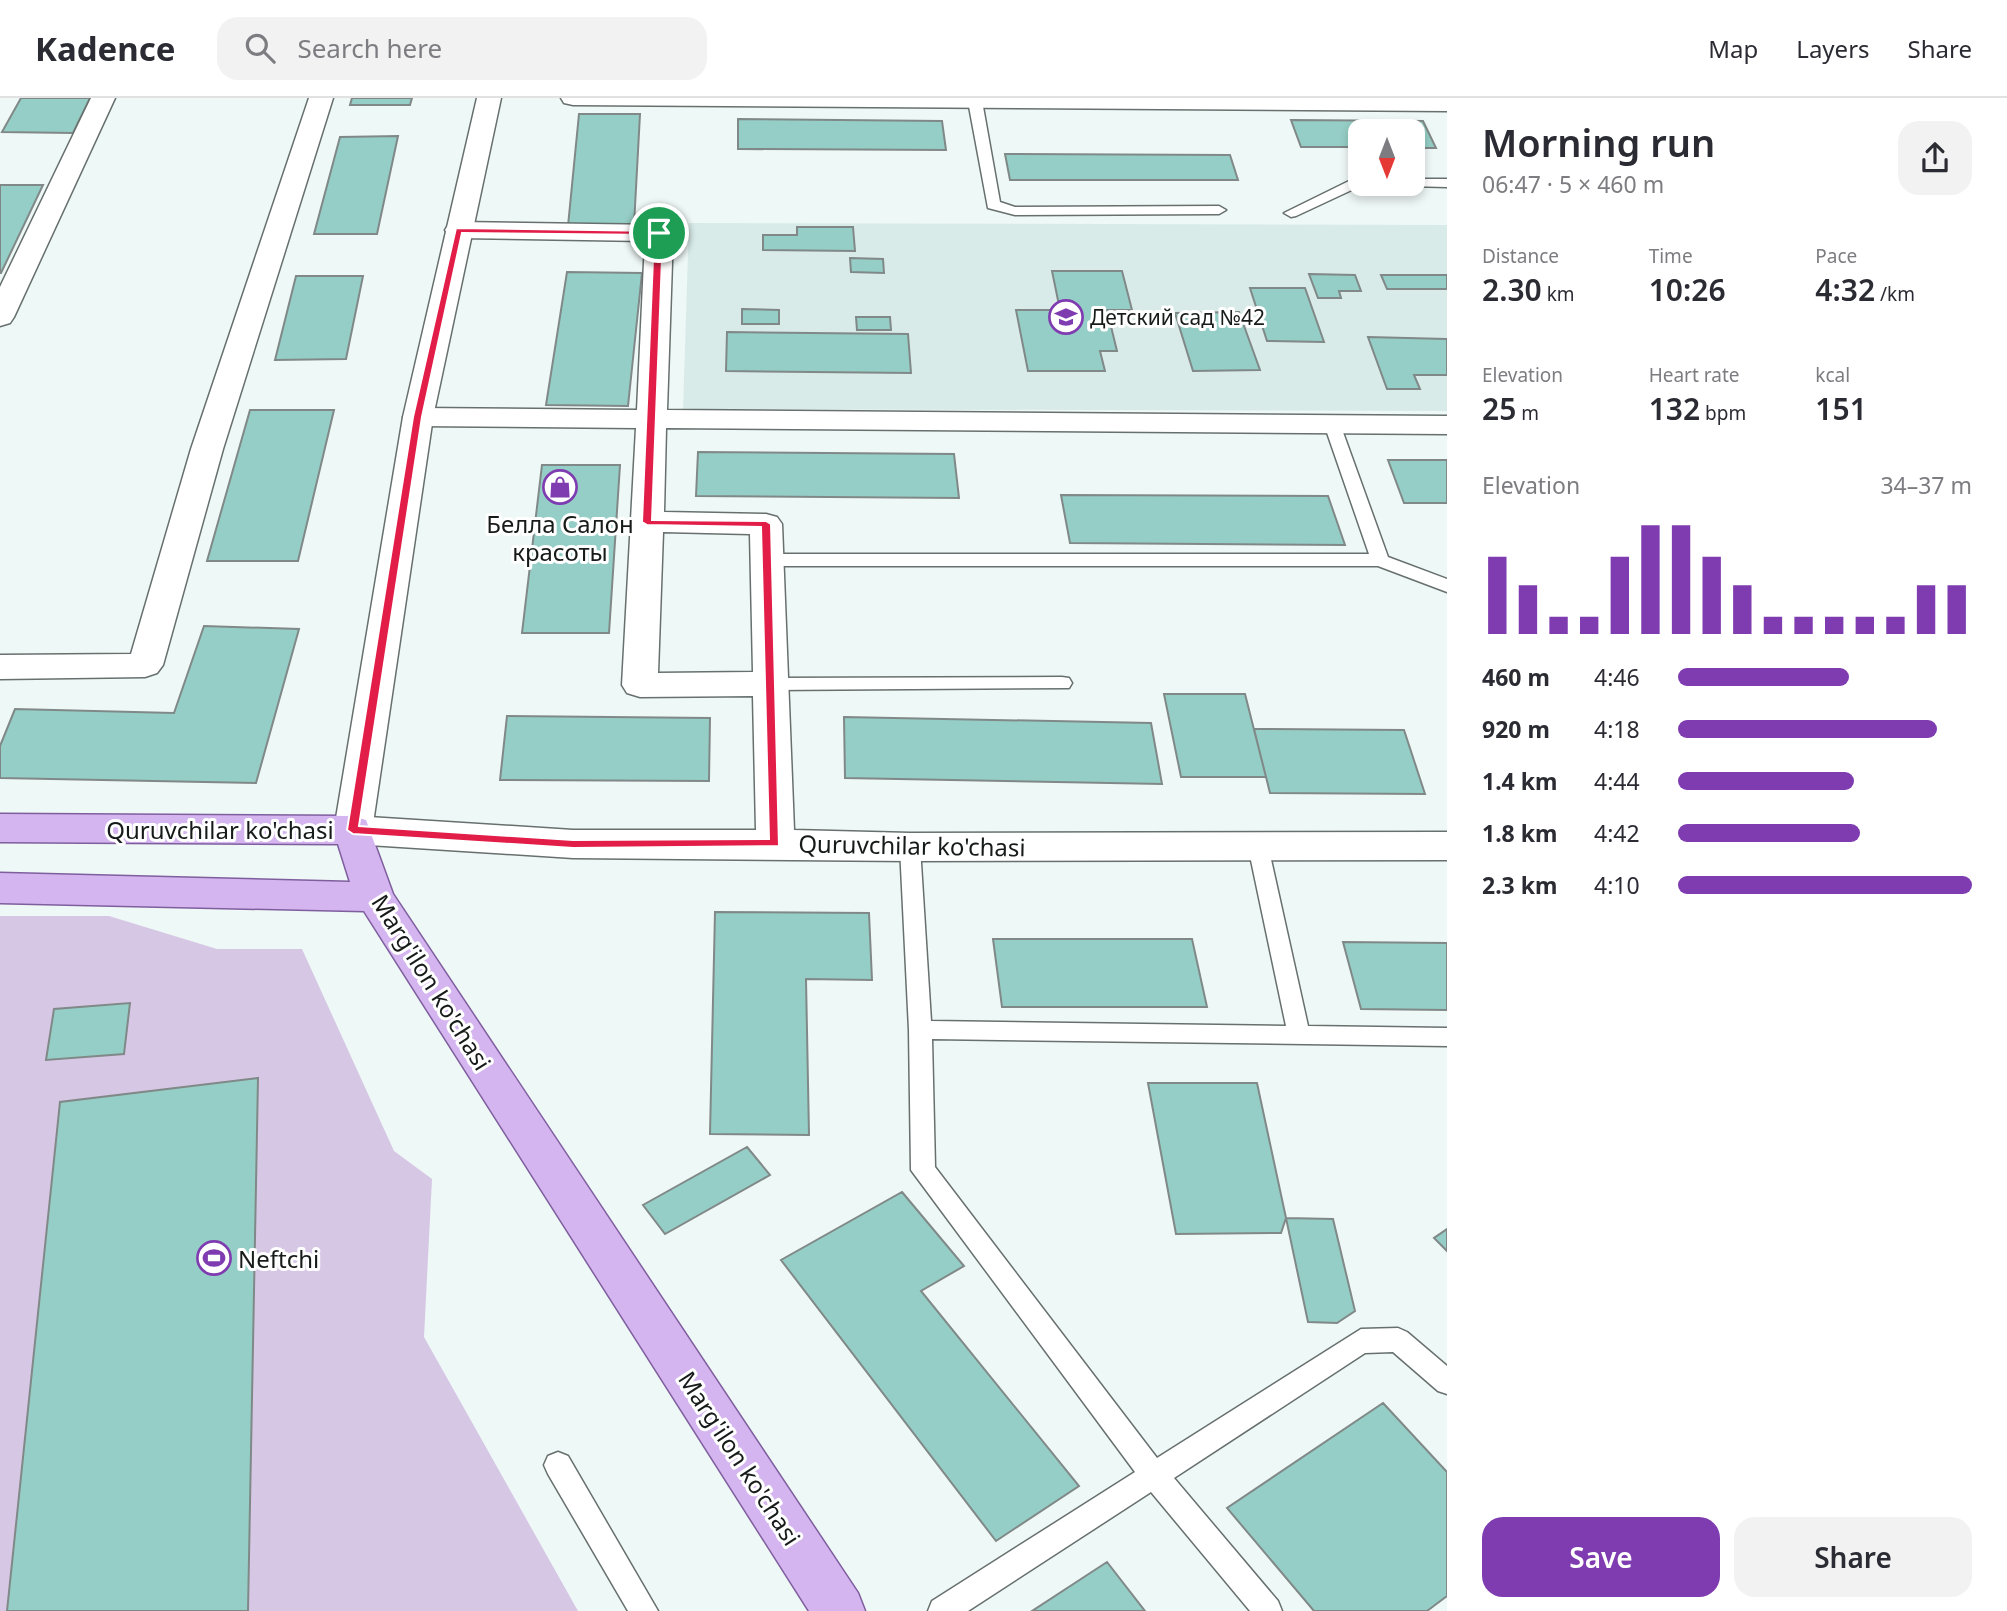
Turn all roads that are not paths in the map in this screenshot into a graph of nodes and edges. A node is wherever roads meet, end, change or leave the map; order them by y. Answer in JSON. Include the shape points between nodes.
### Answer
{"nodes":[{"id":1,"x":103,"y":98,"type":"edge"},
{"id":2,"x":321,"y":98,"type":"edge"},
{"id":3,"x":489,"y":98,"type":"edge"},
{"id":4,"x":573,"y":98,"type":"edge"},
{"id":5,"x":1245,"y":100,"type":"edge"},
{"id":6,"x":975,"y":101,"type":"junction"},
{"id":7,"x":1447,"y":104,"type":"edge"},
{"id":8,"x":1425,"y":183,"type":"edge"},
{"id":9,"x":1447,"y":183,"type":"edge"},
{"id":10,"x":1348,"y":187,"type":"edge"},
{"id":11,"x":1219,"y":210,"type":"dead end"},
{"id":12,"x":1291,"y":213,"type":"dead end"},
{"id":13,"x":459,"y":230,"type":"junction"},
{"id":14,"x":0,"y":317,"type":"edge"},
{"id":15,"x":418,"y":417,"type":"junction"},
{"id":16,"x":651,"y":419,"type":"junction"},
{"id":17,"x":1332,"y":424,"type":"junction"},
{"id":18,"x":1447,"y":425,"type":"edge"},
{"id":19,"x":647,"y":522,"type":"junction"},
{"id":20,"x":767,"y":560,"type":"junction"},
{"id":21,"x":1380,"y":560,"type":"junction"},
{"id":22,"x":1447,"y":586,"type":"edge"},
{"id":23,"x":0,"y":667,"type":"edge"},
{"id":24,"x":1062,"y":683,"type":"dead end"},
{"id":25,"x":770,"y":684,"type":"junction"},
{"id":26,"x":0,"y":828,"type":"edge"},
{"id":27,"x":353,"y":830,"type":"junction"},
{"id":28,"x":775,"y":844,"type":"junction"},
{"id":29,"x":1258,"y":846,"type":"junction"},
{"id":30,"x":1447,"y":846,"type":"edge"},
{"id":31,"x":910,"y":848,"type":"junction"},
{"id":32,"x":0,"y":888,"type":"edge"},
{"id":33,"x":375,"y":897,"type":"junction"},
{"id":34,"x":920,"y":1030,"type":"junction"},
{"id":35,"x":1299,"y":1035,"type":"junction"},
{"id":36,"x":1447,"y":1037,"type":"edge"},
{"id":37,"x":1447,"y":1382,"type":"edge"},
{"id":38,"x":558,"y":1465,"type":"dead end"},
{"id":39,"x":1154,"y":1475,"type":"junction"},
{"id":40,"x":645,"y":1611,"type":"edge"},
{"id":41,"x":839,"y":1611,"type":"edge"},
{"id":42,"x":942,"y":1611,"type":"edge"},
{"id":43,"x":1268,"y":1611,"type":"edge"}],
"edges":[{"from":1,"to":14,"type":"street"},
{"from":2,"to":23,"type":"street","via":[[207,449],[145,666]]},
{"from":3,"to":13,"type":"street","name":"Marg'ilon ko'chasi"},
{"from":4,"to":6,"type":"street"},
{"from":5,"to":6,"type":"street"},
{"from":5,"to":7,"type":"street"},
{"from":6,"to":11,"type":"lane","via":[[993,205],[1015,211]]},
{"from":8,"to":9,"type":"lane"},
{"from":10,"to":12,"type":"lane"},
{"from":13,"to":15,"type":"street","name":"Marg'ilon ko'chasi"},
{"from":13,"to":16,"type":"street","via":[[659,233]]},
{"from":15,"to":16,"type":"street"},
{"from":15,"to":27,"type":"street","name":"Marg'ilon ko'chasi"},
{"from":16,"to":17,"type":"street"},
{"from":16,"to":19,"type":"street"},
{"from":17,"to":18,"type":"street"},
{"from":17,"to":21,"type":"lane"},
{"from":19,"to":20,"type":"street","via":[[766,524]]},
{"from":19,"to":25,"type":"street","via":[[640,685]]},
{"from":20,"to":21,"type":"lane"},
{"from":20,"to":25,"type":"street"},
{"from":21,"to":22,"type":"lane"},
{"from":24,"to":25,"type":"lane"},
{"from":25,"to":28,"type":"street"},
{"from":26,"to":27,"type":"main road","name":"Quruvchilar ko'chasi"},
{"from":27,"to":28,"type":"street","name":"Quruvchilar ko'chasi","via":[[573,844]]},
{"from":27,"to":33,"type":"main road","name":"Marg'ilon ko'chasi"},
{"from":28,"to":31,"type":"street","name":"Quruvchilar ko'chasi"},
{"from":29,"to":30,"type":"street","name":"Quruvchilar ko'chasi"},
{"from":29,"to":31,"type":"street","name":"Quruvchilar ko'chasi"},
{"from":29,"to":35,"type":"lane"},
{"from":31,"to":34,"type":"lane"},
{"from":32,"to":33,"type":"main road"},
{"from":33,"to":41,"type":"main road","name":"Marg'ilon ko'chasi"},
{"from":34,"to":35,"type":"lane"},
{"from":34,"to":39,"type":"lane","via":[[923,1170]]},
{"from":35,"to":36,"type":"lane"},
{"from":37,"to":39,"type":"lane","via":[[1398,1340],[1361,1341]]},
{"from":38,"to":40,"type":"lane"},
{"from":39,"to":42,"type":"lane"},
{"from":39,"to":43,"type":"lane"}]}
